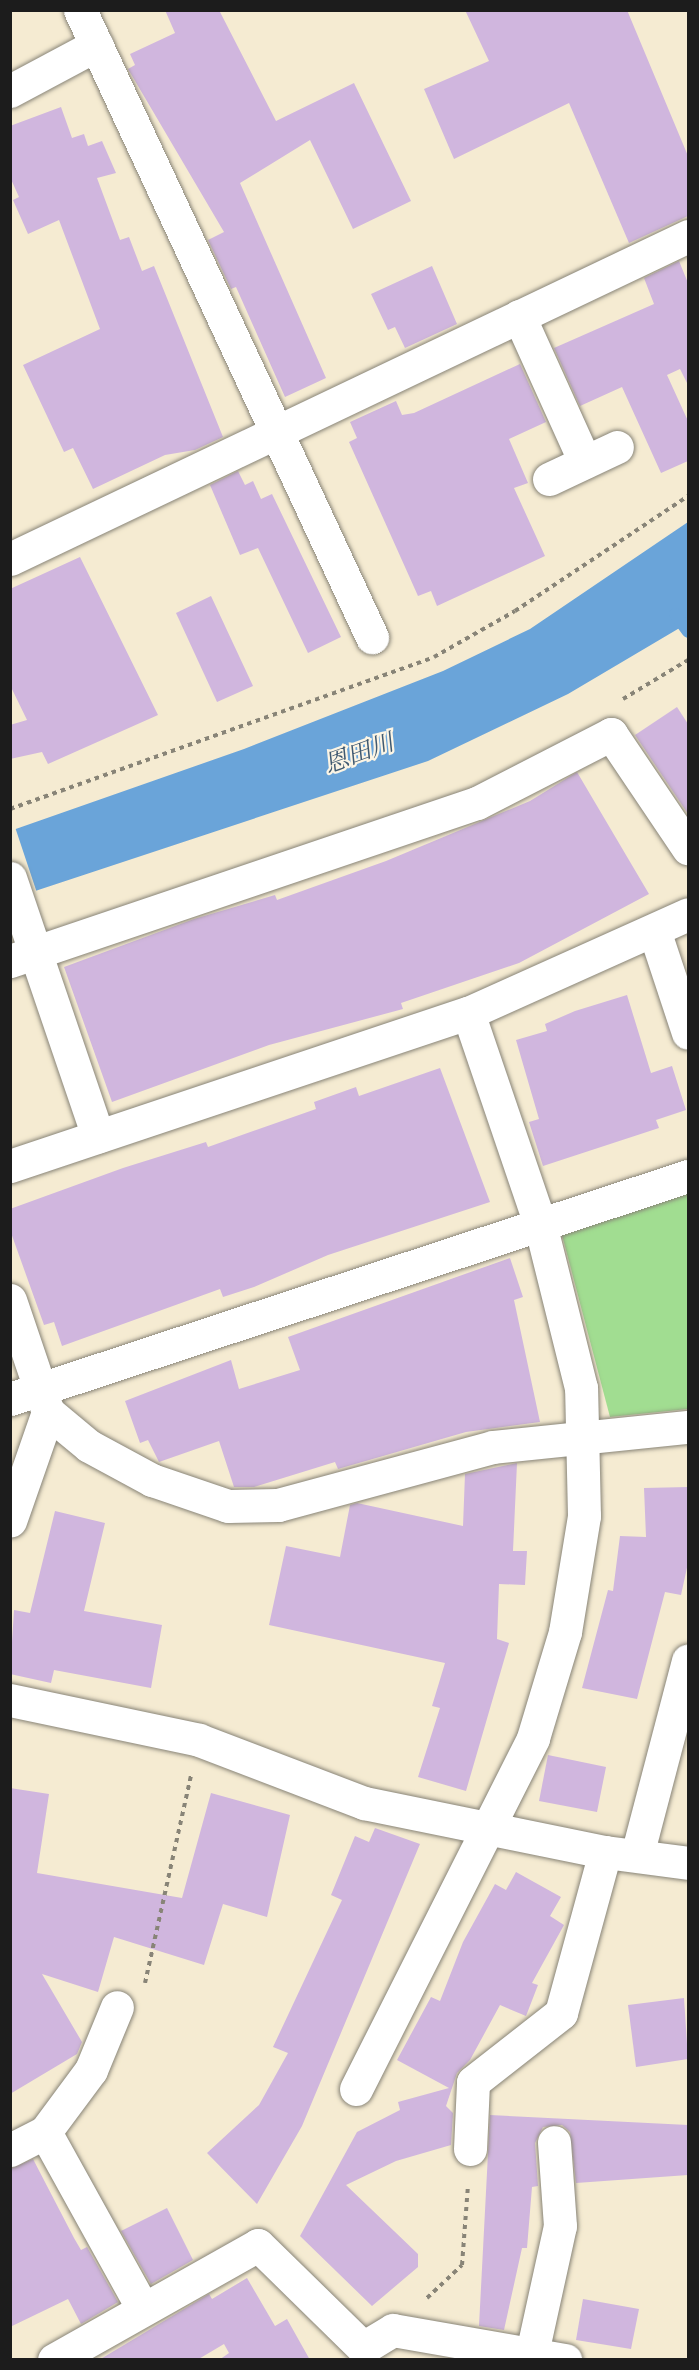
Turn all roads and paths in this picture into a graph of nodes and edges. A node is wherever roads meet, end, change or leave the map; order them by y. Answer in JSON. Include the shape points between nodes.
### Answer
{"nodes":[{"id":1,"x":80,"y":10,"type":"edge"},
{"id":2,"x":96,"y":45,"type":"junction"},
{"id":3,"x":10,"y":91,"type":"edge"},
{"id":4,"x":688,"y":236,"type":"edge"},
{"id":5,"x":519,"y":316,"type":"junction"},
{"id":6,"x":277,"y":435,"type":"junction"},
{"id":7,"x":617,"y":447,"type":"dead end"},
{"id":8,"x":585,"y":462,"type":"junction"},
{"id":9,"x":549,"y":479,"type":"dead end"},
{"id":10,"x":10,"y":559,"type":"edge"},
{"id":11,"x":372,"y":637,"type":"dead end"},
{"id":12,"x":688,"y":848,"type":"edge"},
{"id":13,"x":15,"y":892,"type":"edge"},
{"id":14,"x":688,"y":914,"type":"edge"},
{"id":15,"x":655,"y":933,"type":"junction"},
{"id":16,"x":23,"y":957,"type":"edge"},
{"id":17,"x":468,"y":1013,"type":"junction"},
{"id":18,"x":688,"y":1033,"type":"edge"},
{"id":19,"x":98,"y":1136,"type":"junction"},
{"id":20,"x":10,"y":1166,"type":"edge"},
{"id":21,"x":688,"y":1176,"type":"edge"},
{"id":22,"x":541,"y":1227,"type":"junction"},
{"id":23,"x":10,"y":1300,"type":"edge"},
{"id":24,"x":33,"y":1400,"type":"edge"},
{"id":25,"x":688,"y":1427,"type":"edge"},
{"id":26,"x":582,"y":1434,"type":"junction"},
{"id":27,"x":10,"y":1521,"type":"edge"},
{"id":28,"x":688,"y":1661,"type":"edge"},
{"id":29,"x":10,"y":1700,"type":"edge"},
{"id":30,"x":199,"y":1740,"type":"junction"},
{"id":31,"x":489,"y":1829,"type":"junction"},
{"id":32,"x":605,"y":1852,"type":"junction"},
{"id":33,"x":637,"y":1855,"type":"junction"},
{"id":34,"x":688,"y":1863,"type":"edge"},
{"id":35,"x":117,"y":2007,"type":"joint"},
{"id":36,"x":356,"y":2089,"type":"dead end"},
{"id":37,"x":45,"y":2132,"type":"junction"},
{"id":38,"x":554,"y":2142,"type":"dead end"},
{"id":39,"x":470,"y":2149,"type":"joint"},
{"id":40,"x":10,"y":2150,"type":"edge"},
{"id":41,"x":142,"y":2309,"type":"junction"},
{"id":42,"x":393,"y":2330,"type":"junction"},
{"id":43,"x":532,"y":2353,"type":"junction"},
{"id":44,"x":354,"y":2354,"type":"edge"},
{"id":45,"x":54,"y":2360,"type":"edge"},
{"id":46,"x":565,"y":2360,"type":"edge"}],
"edges":[{"from":1,"to":2,"type":"street"},
{"from":2,"to":3,"type":"street"},
{"from":2,"to":6,"type":"street"},
{"from":4,"to":5,"type":"street"},
{"from":5,"to":6,"type":"street"},
{"from":5,"to":8,"type":"street"},
{"from":6,"to":10,"type":"street"},
{"from":6,"to":11,"type":"street"},
{"from":7,"to":8,"type":"street"},
{"from":8,"to":9,"type":"street"},
{"from":12,"to":16,"type":"street","via":[[611,734],[477,803]]},
{"from":13,"to":16,"type":"street"},
{"from":14,"to":15,"type":"street"},
{"from":15,"to":17,"type":"street"},
{"from":15,"to":18,"type":"street"},
{"from":16,"to":19,"type":"street"},
{"from":17,"to":19,"type":"street"},
{"from":17,"to":22,"type":"street"},
{"from":19,"to":20,"type":"street"},
{"from":21,"to":22,"type":"street"},
{"from":22,"to":24,"type":"street"},
{"from":22,"to":26,"type":"street","via":[[580,1388]]},
{"from":23,"to":24,"type":"street"},
{"from":24,"to":26,"type":"street","via":[[89,1446],[152,1480],[228,1506],[278,1505],[493,1447]]},
{"from":24,"to":27,"type":"street"},
{"from":25,"to":26,"type":"street"},
{"from":26,"to":31,"type":"street","via":[[584,1516],[565,1632],[533,1738]]},
{"from":28,"to":33,"type":"street"},
{"from":29,"to":30,"type":"street"},
{"from":30,"to":31,"type":"street","via":[[364,1803]]},
{"from":30,"to":35,"type":"path","via":[[145,1984]]},
{"from":31,"to":32,"type":"street"},
{"from":31,"to":36,"type":"street"},
{"from":32,"to":33,"type":"street"},
{"from":32,"to":39,"type":"street","via":[[561,2013],[473,2082]]},
{"from":33,"to":34,"type":"street"},
{"from":35,"to":37,"type":"street","via":[[92,2070]]},
{"from":37,"to":40,"type":"street"},
{"from":37,"to":41,"type":"street"},
{"from":38,"to":43,"type":"street","via":[[560,2226]]},
{"from":39,"to":42,"type":"path","via":[[462,2265]]},
{"from":41,"to":44,"type":"street","via":[[258,2245]]},
{"from":41,"to":45,"type":"street"},
{"from":42,"to":43,"type":"street"},
{"from":42,"to":44,"type":"street"},
{"from":43,"to":46,"type":"street"}]}
